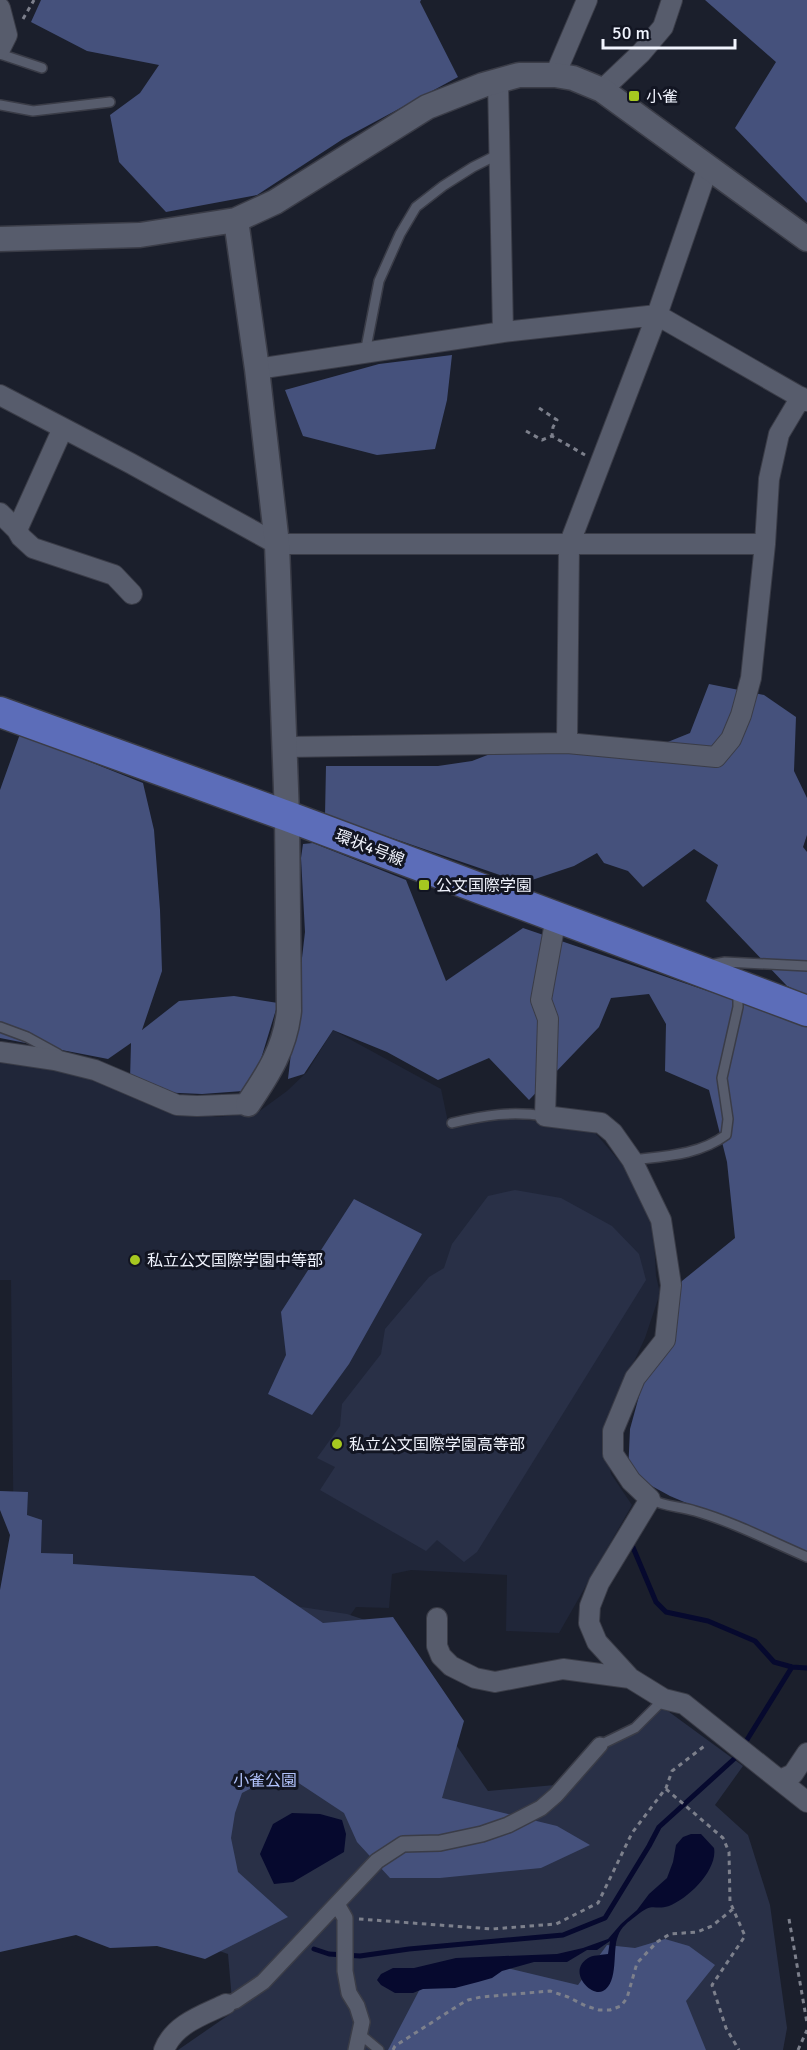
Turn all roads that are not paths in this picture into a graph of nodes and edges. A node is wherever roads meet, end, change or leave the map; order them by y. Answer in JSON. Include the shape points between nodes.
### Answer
{"nodes":[{"id":1,"x":587,"y":0,"type":"edge"},
{"id":2,"x":672,"y":0,"type":"edge"},
{"id":3,"x":0,"y":8,"type":"edge"},
{"id":4,"x":0,"y":49,"type":"edge"},
{"id":5,"x":0,"y":54,"type":"edge"},
{"id":6,"x":42,"y":68,"type":"dead end"},
{"id":7,"x":555,"y":75,"type":"junction"},
{"id":8,"x":498,"y":81,"type":"junction"},
{"id":9,"x":602,"y":90,"type":"junction"},
{"id":10,"x":110,"y":102,"type":"dead end"},
{"id":11,"x":0,"y":105,"type":"edge"},
{"id":12,"x":499,"y":154,"type":"junction"},
{"id":13,"x":708,"y":167,"type":"junction"},
{"id":14,"x":236,"y":219,"type":"junction"},
{"id":15,"x":0,"y":239,"type":"edge"},
{"id":16,"x":807,"y":239,"type":"edge"},
{"id":17,"x":657,"y":315,"type":"junction"},
{"id":18,"x":503,"y":332,"type":"junction"},
{"id":19,"x":365,"y":353,"type":"junction"},
{"id":20,"x":257,"y":369,"type":"junction"},
{"id":21,"x":0,"y":395,"type":"edge"},
{"id":22,"x":804,"y":399,"type":"edge"},
{"id":23,"x":63,"y":428,"type":"junction"},
{"id":24,"x":0,"y":513,"type":"edge"},
{"id":25,"x":17,"y":530,"type":"junction"},
{"id":26,"x":277,"y":544,"type":"junction"},
{"id":27,"x":765,"y":544,"type":"junction"},
{"id":28,"x":569,"y":545,"type":"junction"},
{"id":29,"x":132,"y":594,"type":"dead end"},
{"id":30,"x":0,"y":712,"type":"edge"},
{"id":31,"x":567,"y":743,"type":"junction"},
{"id":32,"x":285,"y":747,"type":"junction"},
{"id":33,"x":288,"y":816,"type":"junction"},
{"id":34,"x":556,"y":916,"type":"junction"},
{"id":35,"x":807,"y":966,"type":"edge"},
{"id":36,"x":692,"y":968,"type":"junction"},
{"id":37,"x":738,"y":986,"type":"junction"},
{"id":38,"x":807,"y":1011,"type":"edge"},
{"id":39,"x":0,"y":1027,"type":"edge"},
{"id":40,"x":0,"y":1052,"type":"edge"},
{"id":41,"x":78,"y":1065,"type":"junction"},
{"id":42,"x":248,"y":1104,"type":"joint"},
{"id":43,"x":545,"y":1116,"type":"junction"},
{"id":44,"x":452,"y":1123,"type":"dead end"},
{"id":45,"x":632,"y":1160,"type":"junction"},
{"id":46,"x":650,"y":1499,"type":"junction"},
{"id":47,"x":807,"y":1557,"type":"edge"},
{"id":48,"x":437,"y":1618,"type":"dead end"},
{"id":49,"x":630,"y":1678,"type":"junction"},
{"id":50,"x":664,"y":1699,"type":"junction"},
{"id":51,"x":600,"y":1745,"type":"joint"},
{"id":52,"x":807,"y":1753,"type":"edge"},
{"id":53,"x":793,"y":1776,"type":"edge"},
{"id":54,"x":807,"y":1802,"type":"edge"},
{"id":55,"x":337,"y":1904,"type":"junction"},
{"id":56,"x":226,"y":2004,"type":"joint"},
{"id":57,"x":358,"y":2043,"type":"edge"},
{"id":58,"x":164,"y":2050,"type":"edge"},
{"id":59,"x":379,"y":2050,"type":"edge"}],
"edges":[{"from":1,"to":7,"type":"street"},
{"from":2,"to":9,"type":"street","via":[[663,27]]},
{"from":3,"to":4,"type":"street","via":[[7,34]]},
{"from":5,"to":6,"type":"lane"},
{"from":7,"to":8,"type":"street","via":[[519,75]]},
{"from":7,"to":9,"type":"street"},
{"from":8,"to":12,"type":"street"},
{"from":8,"to":14,"type":"street","via":[[427,107],[275,202]]},
{"from":9,"to":13,"type":"street"},
{"from":10,"to":11,"type":"lane","via":[[33,111]]},
{"from":12,"to":18,"type":"street"},
{"from":12,"to":19,"type":"lane","via":[[473,166],[416,207],[379,281]]},
{"from":13,"to":16,"type":"street"},
{"from":13,"to":17,"type":"street"},
{"from":14,"to":15,"type":"street","via":[[140,235]]},
{"from":14,"to":20,"type":"street"},
{"from":17,"to":18,"type":"street"},
{"from":17,"to":22,"type":"street"},
{"from":17,"to":28,"type":"street"},
{"from":18,"to":19,"type":"street"},
{"from":19,"to":20,"type":"street"},
{"from":20,"to":26,"type":"street"},
{"from":21,"to":23,"type":"street"},
{"from":22,"to":27,"type":"street","via":[[779,434],[769,479]]},
{"from":23,"to":25,"type":"street"},
{"from":23,"to":26,"type":"street"},
{"from":24,"to":25,"type":"street"},
{"from":25,"to":29,"type":"street","via":[[33,548],[114,575]]},
{"from":26,"to":28,"type":"street"},
{"from":26,"to":32,"type":"street"},
{"from":27,"to":28,"type":"street"},
{"from":27,"to":31,"type":"street","via":[[751,678],[731,739],[716,757]]},
{"from":28,"to":31,"type":"street"},
{"from":30,"to":33,"type":"main road","name":"環状4号線"},
{"from":31,"to":32,"type":"street"},
{"from":32,"to":33,"type":"street"},
{"from":33,"to":34,"type":"main road","name":"環状4号線"},
{"from":33,"to":42,"type":"street","via":[[287,1031],[267,1076]]},
{"from":34,"to":36,"type":"main road","name":"環状4号線"},
{"from":34,"to":43,"type":"street","via":[[541,1000],[548,1019]]},
{"from":35,"to":36,"type":"lane","via":[[725,962]]},
{"from":36,"to":37,"type":"main road","name":"環状4号線"},
{"from":37,"to":38,"type":"main road","name":"環状4号線"},
{"from":37,"to":45,"type":"lane","via":[[738,1007],[722,1077],[728,1119],[726,1135],[690,1152]]},
{"from":39,"to":41,"type":"lane"},
{"from":40,"to":41,"type":"street"},
{"from":41,"to":42,"type":"street","via":[[177,1105]]},
{"from":43,"to":44,"type":"lane","via":[[485,1115]]},
{"from":43,"to":45,"type":"street","via":[[601,1123],[614,1133]]},
{"from":45,"to":46,"type":"street","via":[[661,1220],[671,1285],[665,1340],[635,1378],[613,1431],[613,1454],[631,1481]]},
{"from":46,"to":47,"type":"lane","via":[[716,1518]]},
{"from":46,"to":49,"type":"street","via":[[599,1583],[590,1606],[589,1623],[597,1641]]},
{"from":48,"to":49,"type":"street","via":[[441,1656],[451,1666],[475,1677],[495,1682],[563,1669]]},
{"from":49,"to":50,"type":"street"},
{"from":50,"to":51,"type":"lane","via":[[635,1728]]},
{"from":50,"to":53,"type":"street","via":[[684,1704],[721,1733]]},
{"from":51,"to":55,"type":"street","via":[[541,1808],[482,1834],[403,1844],[377,1861]]},
{"from":52,"to":53,"type":"street"},
{"from":53,"to":54,"type":"street"},
{"from":55,"to":56,"type":"street","via":[[263,1982]]},
{"from":55,"to":57,"type":"street","via":[[345,1918],[349,1993],[362,2022]]},
{"from":56,"to":58,"type":"street","via":[[180,2028]]},
{"from":57,"to":59,"type":"lane"}]}
